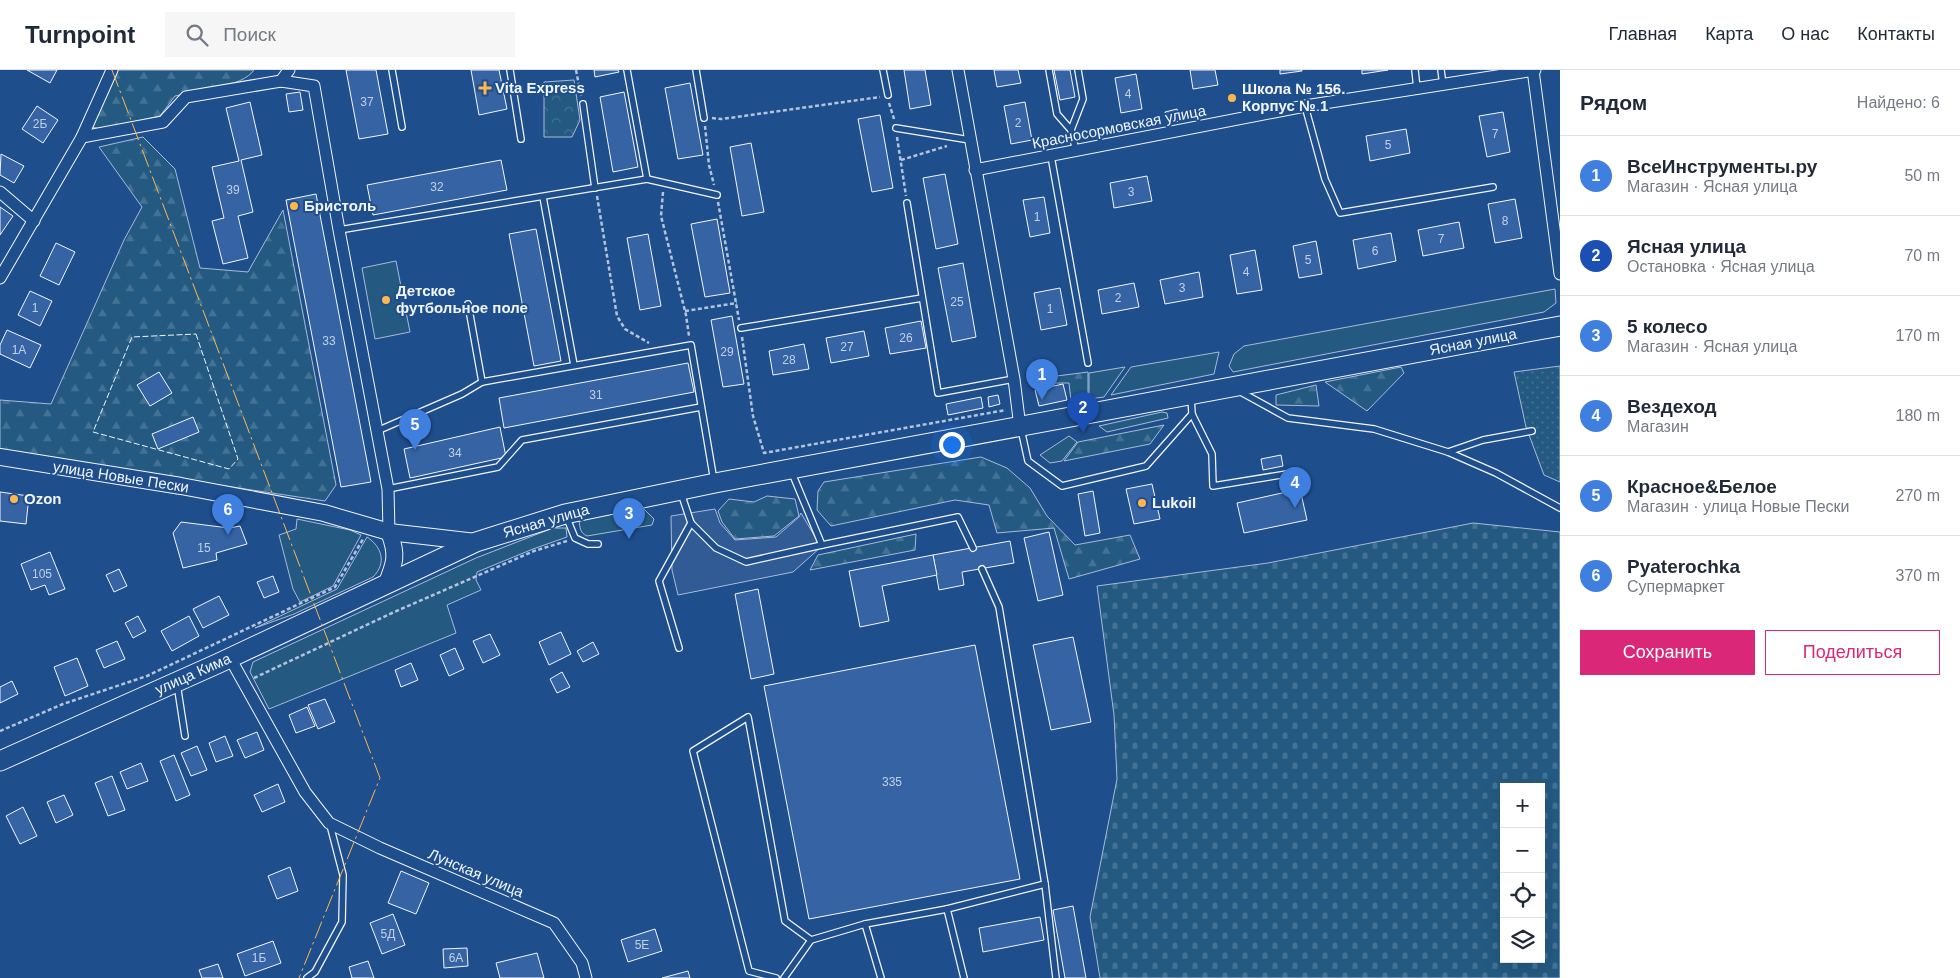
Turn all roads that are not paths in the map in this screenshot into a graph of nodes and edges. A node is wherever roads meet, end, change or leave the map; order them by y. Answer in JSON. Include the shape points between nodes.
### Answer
{"nodes":[{"id":1,"x":112,"y":70,"type":"edge"},
{"id":2,"x":289,"y":70,"type":"edge"},
{"id":3,"x":392,"y":70,"type":"edge"},
{"id":4,"x":510,"y":70,"type":"edge"},
{"id":5,"x":627,"y":70,"type":"edge"},
{"id":6,"x":696,"y":70,"type":"edge"},
{"id":7,"x":882,"y":70,"type":"edge"},
{"id":8,"x":958,"y":70,"type":"edge"},
{"id":9,"x":1048,"y":70,"type":"edge"},
{"id":10,"x":1078,"y":70,"type":"edge"},
{"id":11,"x":1415,"y":70,"type":"edge"},
{"id":12,"x":1441,"y":70,"type":"edge"},
{"id":13,"x":1534,"y":70,"type":"edge"},
{"id":14,"x":281,"y":80,"type":"junction"},
{"id":15,"x":1443,"y":85,"type":"junction"},
{"id":16,"x":1417,"y":89,"type":"junction"},
{"id":17,"x":888,"y":96,"type":"road end"},
{"id":18,"x":583,"y":104,"type":"road end"},
{"id":19,"x":1305,"y":106,"type":"junction"},
{"id":20,"x":704,"y":118,"type":"road end"},
{"id":21,"x":402,"y":127,"type":"dead end"},
{"id":22,"x":896,"y":128,"type":"road end"},
{"id":23,"x":1072,"y":130,"type":"junction"},
{"id":24,"x":82,"y":137,"type":"junction"},
{"id":25,"x":521,"y":139,"type":"dead end"},
{"id":26,"x":970,"y":140,"type":"junction"},
{"id":27,"x":1076,"y":151,"type":"junction"},
{"id":28,"x":1051,"y":156,"type":"junction"},
{"id":29,"x":976,"y":170,"type":"junction"},
{"id":30,"x":647,"y":179,"type":"junction"},
{"id":31,"x":1493,"y":187,"type":"dead end"},
{"id":32,"x":595,"y":188,"type":"junction"},
{"id":33,"x":0,"y":192,"type":"edge"},
{"id":34,"x":716,"y":195,"type":"road end"},
{"id":35,"x":543,"y":197,"type":"junction"},
{"id":36,"x":907,"y":203,"type":"road end"},
{"id":37,"x":34,"y":221,"type":"junction"},
{"id":38,"x":339,"y":230,"type":"junction"},
{"id":39,"x":1560,"y":274,"type":"edge"},
{"id":40,"x":0,"y":278,"type":"edge"},
{"id":41,"x":922,"y":298,"type":"junction"},
{"id":42,"x":468,"y":304,"type":"dead end"},
{"id":43,"x":1560,"y":326,"type":"edge"},
{"id":44,"x":741,"y":328,"type":"road end"},
{"id":45,"x":1088,"y":363,"type":"dead end"},
{"id":46,"x":574,"y":365,"type":"junction"},
{"id":47,"x":1014,"y":379,"type":"junction"},
{"id":48,"x":482,"y":382,"type":"junction"},
{"id":49,"x":1232,"y":387,"type":"junction"},
{"id":50,"x":1190,"y":394,"type":"junction"},
{"id":51,"x":701,"y":407,"type":"junction"},
{"id":52,"x":1192,"y":414,"type":"junction"},
{"id":53,"x":1020,"y":427,"type":"junction"},
{"id":54,"x":377,"y":431,"type":"junction"},
{"id":55,"x":1532,"y":431,"type":"dead end"},
{"id":56,"x":1448,"y":452,"type":"junction"},
{"id":57,"x":0,"y":457,"type":"edge"},
{"id":58,"x":791,"y":470,"type":"junction"},
{"id":59,"x":1294,"y":473,"type":"dead end"},
{"id":60,"x":715,"y":483,"type":"junction"},
{"id":61,"x":388,"y":489,"type":"junction"},
{"id":62,"x":680,"y":490,"type":"junction"},
{"id":63,"x":1560,"y":508,"type":"edge"},
{"id":64,"x":565,"y":514,"type":"junction"},
{"id":65,"x":691,"y":523,"type":"junction"},
{"id":66,"x":388,"y":532,"type":"junction"},
{"id":67,"x":476,"y":542,"type":"junction"},
{"id":68,"x":598,"y":544,"type":"dead end"},
{"id":69,"x":822,"y":545,"type":"junction"},
{"id":70,"x":973,"y":548,"type":"dead end"},
{"id":71,"x":982,"y":569,"type":"dead end"},
{"id":72,"x":386,"y":585,"type":"junction"},
{"id":73,"x":679,"y":648,"type":"dead end"},
{"id":74,"x":230,"y":658,"type":"junction"},
{"id":75,"x":176,"y":682,"type":"junction"},
{"id":76,"x":185,"y":736,"type":"dead end"},
{"id":77,"x":0,"y":761,"type":"edge"},
{"id":78,"x":329,"y":823,"type":"junction"},
{"id":79,"x":1045,"y":884,"type":"junction"},
{"id":80,"x":948,"y":909,"type":"junction"},
{"id":81,"x":865,"y":924,"type":"junction"},
{"id":82,"x":811,"y":940,"type":"junction"},
{"id":83,"x":315,"y":972,"type":"junction"},
{"id":84,"x":307,"y":978,"type":"edge"},
{"id":85,"x":318,"y":978,"type":"edge"},
{"id":86,"x":586,"y":978,"type":"edge"},
{"id":87,"x":776,"y":978,"type":"edge"},
{"id":88,"x":784,"y":978,"type":"edge"},
{"id":89,"x":880,"y":978,"type":"edge"},
{"id":90,"x":964,"y":978,"type":"edge"},
{"id":91,"x":1056,"y":978,"type":"edge"}],
"edges":[{"from":1,"to":24,"type":"street"},
{"from":2,"to":14,"type":"street"},
{"from":3,"to":21,"type":"lane"},
{"from":4,"to":25,"type":"lane"},
{"from":5,"to":30,"type":"lane"},
{"from":6,"to":20,"type":"lane"},
{"from":7,"to":17,"type":"lane"},
{"from":8,"to":26,"type":"street"},
{"from":9,"to":23,"type":"lane","via":[[1057,114]]},
{"from":10,"to":23,"type":"lane","via":[[1083,99]]},
{"from":11,"to":16,"type":"lane"},
{"from":12,"to":15,"type":"lane"},
{"from":13,"to":15,"type":"street","name":"Красносормовская улица"},
{"from":13,"to":39,"type":"street"},
{"from":14,"to":24,"type":"street","via":[[186,97],[163,122]]},
{"from":14,"to":38,"type":"street","via":[[314,86]]},
{"from":15,"to":16,"type":"street","name":"Красносормовская улица"},
{"from":16,"to":19,"type":"street","name":"Красносормовская улица"},
{"from":18,"to":32,"type":"lane"},
{"from":19,"to":27,"type":"street","name":"Красносормовская улица"},
{"from":19,"to":31,"type":"lane","via":[[1325,179],[1340,213]]},
{"from":22,"to":26,"type":"lane"},
{"from":23,"to":27,"type":"lane"},
{"from":24,"to":37,"type":"street"},
{"from":26,"to":29,"type":"street"},
{"from":27,"to":28,"type":"street","name":"Красносормовская улица"},
{"from":28,"to":29,"type":"street","name":"Красносормовская улица"},
{"from":28,"to":45,"type":"lane"},
{"from":29,"to":47,"type":"street"},
{"from":30,"to":32,"type":"lane"},
{"from":30,"to":34,"type":"lane"},
{"from":32,"to":35,"type":"lane"},
{"from":33,"to":37,"type":"street"},
{"from":35,"to":38,"type":"lane"},
{"from":35,"to":46,"type":"lane"},
{"from":36,"to":41,"type":"lane"},
{"from":37,"to":40,"type":"street"},
{"from":38,"to":54,"type":"street"},
{"from":41,"to":44,"type":"lane"},
{"from":41,"to":47,"type":"lane","via":[[938,393]]},
{"from":42,"to":48,"type":"lane"},
{"from":43,"to":49,"type":"main road","name":"Ясная улица"},
{"from":46,"to":48,"type":"lane"},
{"from":46,"to":51,"type":"lane","via":[[691,345]]},
{"from":47,"to":53,"type":"street"},
{"from":48,"to":54,"type":"lane"},
{"from":49,"to":50,"type":"main road","name":"Ясная улица"},
{"from":49,"to":56,"type":"lane","via":[[1288,418],[1374,429]]},
{"from":50,"to":52,"type":"lane"},
{"from":50,"to":53,"type":"main road","name":"Ясная улица"},
{"from":51,"to":60,"type":"lane"},
{"from":51,"to":61,"type":"lane","via":[[522,440],[498,467]]},
{"from":52,"to":53,"type":"lane","via":[[1146,466],[1062,486],[1028,461]]},
{"from":52,"to":59,"type":"lane","via":[[1212,454],[1213,486]]},
{"from":53,"to":58,"type":"main road","name":"Ясная улица"},
{"from":54,"to":61,"type":"street"},
{"from":55,"to":56,"type":"lane","via":[[1483,440]]},
{"from":56,"to":63,"type":"lane","via":[[1496,473]]},
{"from":57,"to":66,"type":"main road","name":"улица Новые Пески","via":[[324,513]]},
{"from":58,"to":60,"type":"main road","name":"Ясная улица"},
{"from":58,"to":69,"type":"lane"},
{"from":60,"to":62,"type":"main road","name":"Ясная улица"},
{"from":61,"to":66,"type":"street"},
{"from":62,"to":64,"type":"main road","name":"Ясная улица"},
{"from":62,"to":65,"type":"lane"},
{"from":64,"to":67,"type":"main road","name":"Ясная улица"},
{"from":64,"to":68,"type":"lane","via":[[575,538],[588,544]]},
{"from":65,"to":69,"type":"lane","via":[[716,548],[746,562]]},
{"from":65,"to":73,"type":"lane","via":[[659,582]]},
{"from":66,"to":67,"type":"main road","name":"улица Новые Пески"},
{"from":66,"to":72,"type":"main road","via":[[395,563]]},
{"from":67,"to":72,"type":"main road","name":"Ясная улица"},
{"from":69,"to":70,"type":"lane","via":[[958,517]]},
{"from":71,"to":79,"type":"lane","via":[[999,607]]},
{"from":72,"to":74,"type":"main road","name":"улица Кима"},
{"from":74,"to":75,"type":"main road","name":"улица Кима"},
{"from":74,"to":78,"type":"street","via":[[305,792]]},
{"from":75,"to":76,"type":"lane"},
{"from":75,"to":77,"type":"main road","name":"улица Кима"},
{"from":78,"to":83,"type":"lane","via":[[343,875],[342,922]]},
{"from":78,"to":86,"type":"street","name":"Лунская улица","via":[[554,923],[582,963]]},
{"from":79,"to":80,"type":"lane"},
{"from":79,"to":91,"type":"lane"},
{"from":80,"to":81,"type":"lane"},
{"from":80,"to":90,"type":"lane"},
{"from":81,"to":82,"type":"lane"},
{"from":81,"to":89,"type":"lane"},
{"from":82,"to":87,"type":"lane","via":[[785,921],[748,717],[693,751],[749,971]]},
{"from":82,"to":88,"type":"lane"},
{"from":83,"to":84,"type":"lane"},
{"from":83,"to":85,"type":"lane"}]}
